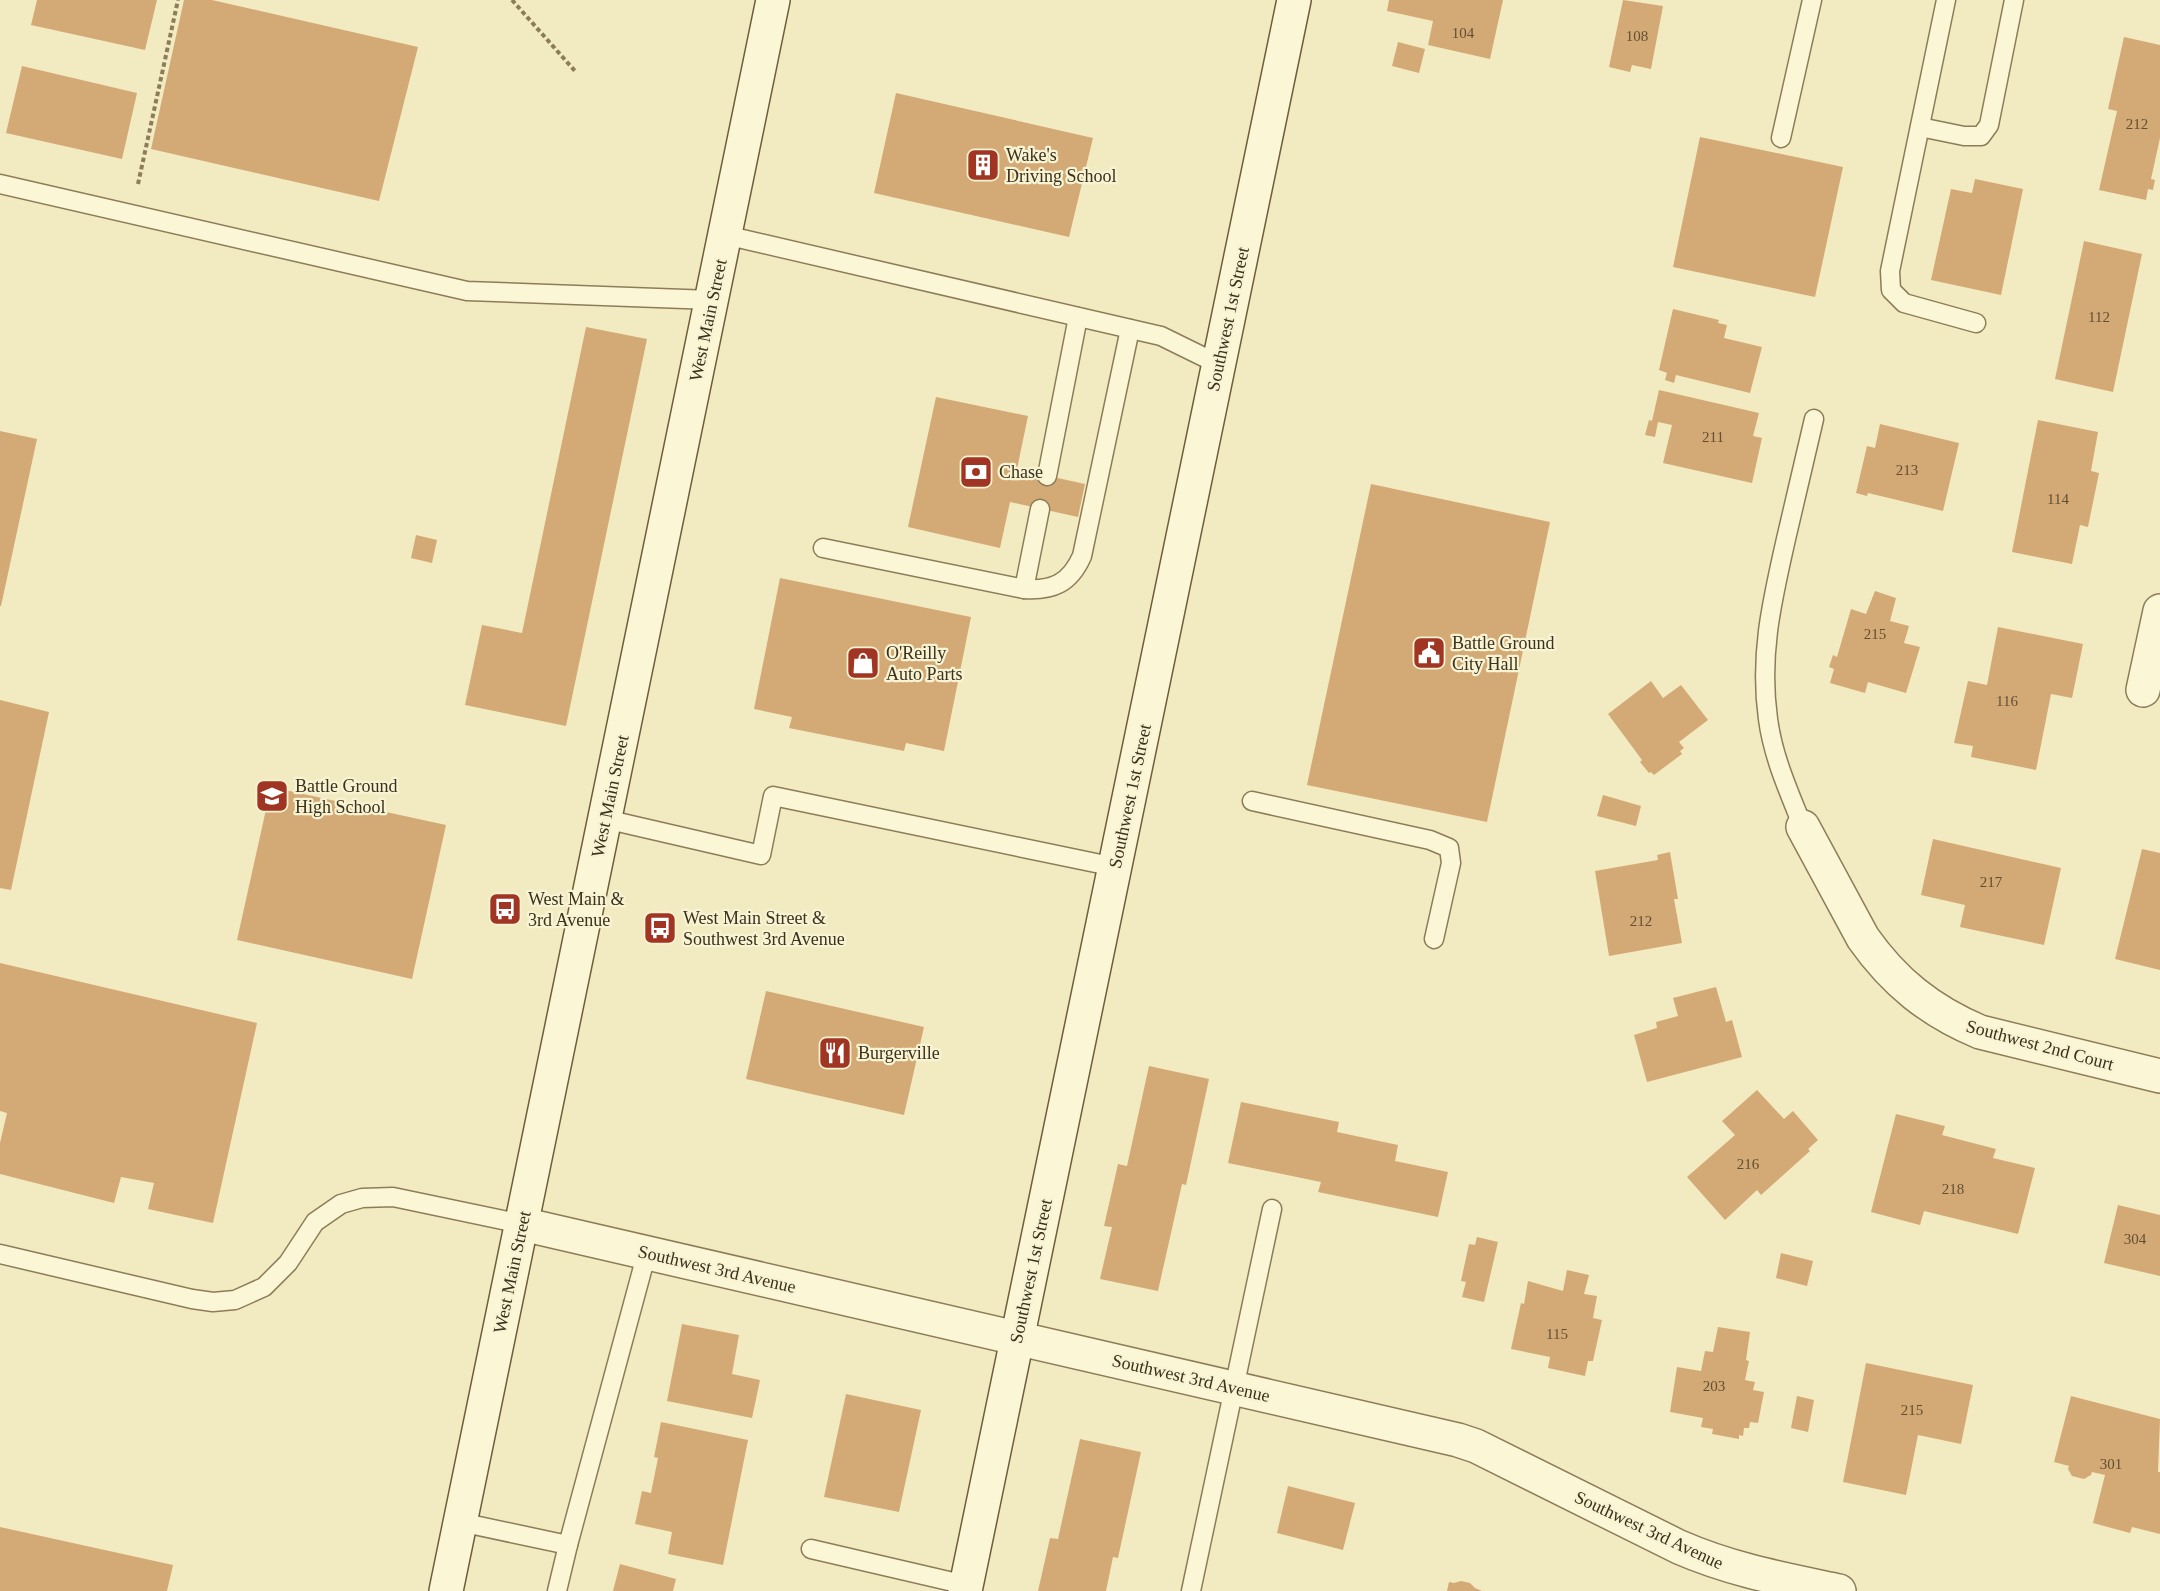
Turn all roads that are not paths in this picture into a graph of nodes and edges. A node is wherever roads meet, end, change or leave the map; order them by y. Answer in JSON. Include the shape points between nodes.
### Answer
{"nodes":[{"id":1,"x":773,"y":0,"type":"edge"},
{"id":2,"x":1294,"y":0,"type":"edge"},
{"id":3,"x":1812,"y":0,"type":"edge"},
{"id":4,"x":1946,"y":0,"type":"edge"},
{"id":5,"x":2014,"y":0,"type":"edge"},
{"id":6,"x":1920,"y":127,"type":"junction"},
{"id":7,"x":1781,"y":138,"type":"dead end"},
{"id":8,"x":0,"y":184,"type":"edge"},
{"id":9,"x":725,"y":235,"type":"junction"},
{"id":10,"x":712,"y":300,"type":"junction"},
{"id":11,"x":1078,"y":317,"type":"junction"},
{"id":12,"x":1976,"y":323,"type":"dead end"},
{"id":13,"x":1130,"y":329,"type":"junction"},
{"id":14,"x":1218,"y":364,"type":"junction"},
{"id":15,"x":1814,"y":419,"type":"dead end"},
{"id":16,"x":1047,"y":476,"type":"dead end"},
{"id":17,"x":1040,"y":509,"type":"dead end"},
{"id":18,"x":823,"y":548,"type":"dead end"},
{"id":19,"x":1024,"y":589,"type":"junction"},
{"id":20,"x":2160,"y":611,"type":"edge"},
{"id":21,"x":2143,"y":690,"type":"dead end"},
{"id":22,"x":1252,"y":801,"type":"dead end"},
{"id":23,"x":605,"y":819,"type":"junction"},
{"id":24,"x":1803,"y":827,"type":"joint"},
{"id":25,"x":1115,"y":867,"type":"junction"},
{"id":26,"x":1434,"y":939,"type":"dead end"},
{"id":27,"x":2160,"y":1076,"type":"edge"},
{"id":28,"x":1272,"y":1209,"type":"dead end"},
{"id":29,"x":522,"y":1224,"type":"junction"},
{"id":30,"x":647,"y":1252,"type":"junction"},
{"id":31,"x":0,"y":1254,"type":"edge"},
{"id":32,"x":1017,"y":1339,"type":"junction"},
{"id":33,"x":1235,"y":1389,"type":"junction"},
{"id":34,"x":460,"y":1522,"type":"junction"},
{"id":35,"x":568,"y":1545,"type":"junction"},
{"id":36,"x":811,"y":1549,"type":"dead end"},
{"id":37,"x":965,"y":1588,"type":"edge"},
{"id":38,"x":446,"y":1591,"type":"edge"},
{"id":39,"x":557,"y":1591,"type":"edge"},
{"id":40,"x":1191,"y":1591,"type":"edge"},
{"id":41,"x":1839,"y":1591,"type":"edge"}],
"edges":[{"from":1,"to":9,"type":"street","name":"West Main Street"},
{"from":2,"to":14,"type":"street","name":"Southwest 1st Street"},
{"from":3,"to":7,"type":"lane"},
{"from":4,"to":6,"type":"lane"},
{"from":5,"to":6,"type":"lane","via":[[1989,125],[1981,136]]},
{"from":6,"to":12,"type":"lane","via":[[1890,271],[1891,290],[1904,303]]},
{"from":8,"to":10,"type":"lane","via":[[467,291]]},
{"from":9,"to":10,"type":"street","name":"West Main Street"},
{"from":9,"to":11,"type":"lane"},
{"from":10,"to":23,"type":"street","name":"West Main Street"},
{"from":11,"to":13,"type":"lane"},
{"from":11,"to":16,"type":"lane"},
{"from":13,"to":14,"type":"lane","via":[[1161,336]]},
{"from":13,"to":19,"type":"lane","via":[[1082,556],[1066,580],[1046,589]]},
{"from":14,"to":25,"type":"street","name":"Southwest 1st Street"},
{"from":15,"to":24,"type":"lane","via":[[1765,639],[1768,722],[1781,773]]},
{"from":17,"to":19,"type":"lane"},
{"from":18,"to":19,"type":"lane"},
{"from":20,"to":21,"type":"street"},
{"from":22,"to":26,"type":"lane","via":[[1430,840],[1449,848],[1451,862]]},
{"from":23,"to":25,"type":"lane","via":[[761,855],[773,796]]},
{"from":23,"to":29,"type":"street","name":"West Main Street"},
{"from":24,"to":27,"type":"street","name":"Southwest 2nd Court","via":[[1863,938],[1919,998],[1953,1021],[1980,1032]]},
{"from":25,"to":32,"type":"street","name":"Southwest 1st Street"},
{"from":28,"to":33,"type":"lane"},
{"from":29,"to":30,"type":"street","name":"Southwest 3rd Avenue"},
{"from":29,"to":31,"type":"lane","via":[[393,1197],[362,1198],[341,1204],[315,1222],[288,1263],[264,1287],[235,1300],[213,1302]]},
{"from":29,"to":34,"type":"street","name":"West Main Street"},
{"from":30,"to":32,"type":"street","name":"Southwest 3rd Avenue"},
{"from":30,"to":35,"type":"lane"},
{"from":32,"to":33,"type":"street","name":"Southwest 3rd Avenue"},
{"from":32,"to":37,"type":"street","name":"Southwest 1st Street"},
{"from":33,"to":40,"type":"lane"},
{"from":33,"to":41,"type":"street","name":"Southwest 3rd Avenue","via":[[1476,1446],[1707,1560]]},
{"from":34,"to":35,"type":"lane"},
{"from":34,"to":38,"type":"street","name":"West Main Street"},
{"from":35,"to":39,"type":"lane"},
{"from":36,"to":37,"type":"lane"}]}
